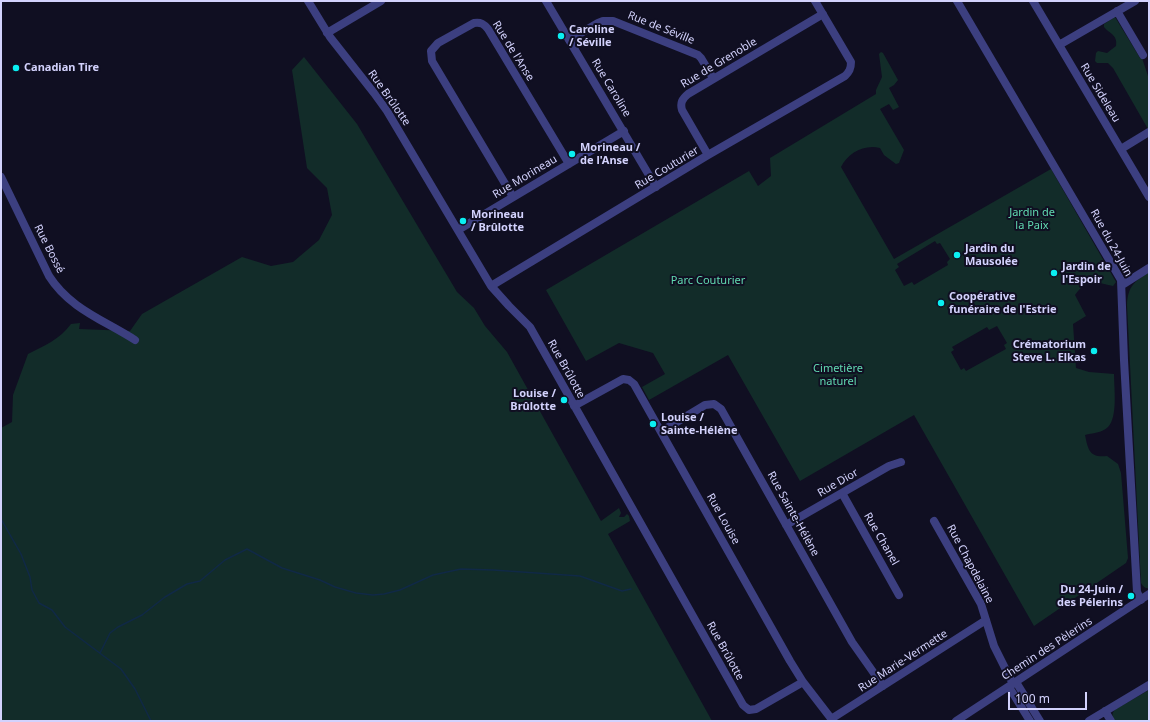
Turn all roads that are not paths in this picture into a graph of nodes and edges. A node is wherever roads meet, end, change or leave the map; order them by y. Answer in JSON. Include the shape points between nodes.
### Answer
{"nodes":[{"id":1,"x":308,"y":1,"type":"edge"},
{"id":2,"x":381,"y":1,"type":"edge"},
{"id":3,"x":546,"y":1,"type":"edge"},
{"id":4,"x":815,"y":1,"type":"edge"},
{"id":5,"x":957,"y":1,"type":"edge"},
{"id":6,"x":1033,"y":1,"type":"edge"},
{"id":7,"x":1135,"y":1,"type":"edge"},
{"id":8,"x":1117,"y":11,"type":"junction"},
{"id":9,"x":823,"y":14,"type":"junction"},
{"id":10,"x":327,"y":33,"type":"junction"},
{"id":11,"x":569,"y":40,"type":"junction"},
{"id":12,"x":1059,"y":45,"type":"junction"},
{"id":13,"x":1143,"y":55,"type":"dead end"},
{"id":14,"x":713,"y":78,"type":"junction"},
{"id":15,"x":624,"y":132,"type":"junction"},
{"id":16,"x":1149,"y":132,"type":"edge"},
{"id":17,"x":1121,"y":149,"type":"junction"},
{"id":18,"x":708,"y":156,"type":"junction"},
{"id":19,"x":569,"y":164,"type":"junction"},
{"id":20,"x":1,"y":177,"type":"edge"},
{"id":21,"x":656,"y":187,"type":"junction"},
{"id":22,"x":1149,"y":197,"type":"edge"},
{"id":23,"x":513,"y":198,"type":"junction"},
{"id":24,"x":458,"y":230,"type":"junction"},
{"id":25,"x":1149,"y":268,"type":"edge"},
{"id":26,"x":1122,"y":284,"type":"junction"},
{"id":27,"x":491,"y":286,"type":"junction"},
{"id":28,"x":136,"y":340,"type":"dead end"},
{"id":29,"x":574,"y":406,"type":"junction"},
{"id":30,"x":662,"y":431,"type":"junction"},
{"id":31,"x":901,"y":462,"type":"dead end"},
{"id":32,"x":842,"y":493,"type":"junction"},
{"id":33,"x":934,"y":521,"type":"dead end"},
{"id":34,"x":786,"y":525,"type":"junction"},
{"id":35,"x":1149,"y":594,"type":"edge"},
{"id":36,"x":899,"y":595,"type":"dead end"},
{"id":37,"x":1141,"y":600,"type":"junction"},
{"id":38,"x":986,"y":620,"type":"junction"},
{"id":39,"x":803,"y":682,"type":"junction"},
{"id":40,"x":1013,"y":684,"type":"junction"},
{"id":41,"x":1149,"y":685,"type":"edge"},
{"id":42,"x":883,"y":686,"type":"junction"},
{"id":43,"x":1105,"y":711,"type":"junction"},
{"id":44,"x":832,"y":720,"type":"edge"},
{"id":45,"x":956,"y":721,"type":"edge"},
{"id":46,"x":1030,"y":721,"type":"edge"},
{"id":47,"x":1040,"y":721,"type":"edge"},
{"id":48,"x":1089,"y":721,"type":"edge"},
{"id":49,"x":1111,"y":721,"type":"edge"}],
"edges":[{"from":1,"to":10,"type":"street","name":"Rue Brûlotte"},
{"from":2,"to":10,"type":"street"},
{"from":3,"to":11,"type":"street","name":"Rue Caroline"},
{"from":4,"to":9,"type":"street"},
{"from":5,"to":26,"type":"street","name":"Rue du 24-Juin","via":[[1120,276]]},
{"from":6,"to":12,"type":"street","name":"Rue Sideleau"},
{"from":7,"to":8,"type":"street"},
{"from":8,"to":12,"type":"street"},
{"from":8,"to":13,"type":"street"},
{"from":9,"to":14,"type":"street","name":"Rue de Grenoble"},
{"from":9,"to":18,"type":"street","name":"Rue Couturier","via":[[849,57],[849,72]]},
{"from":10,"to":24,"type":"street","name":"Rue Brûlotte","via":[[384,106]]},
{"from":11,"to":14,"type":"street","name":"Rue de Séville","via":[[598,23],[613,21],[698,55]]},
{"from":11,"to":15,"type":"street","name":"Rue Caroline"},
{"from":12,"to":17,"type":"street","name":"Rue Sideleau"},
{"from":14,"to":18,"type":"street","name":"Rue de Grenoble","via":[[683,98],[680,106]]},
{"from":15,"to":19,"type":"street","name":"Rue Morineau"},
{"from":15,"to":21,"type":"street","name":"Rue Caroline"},
{"from":16,"to":17,"type":"street"},
{"from":17,"to":22,"type":"street","name":"Rue Sideleau"},
{"from":18,"to":21,"type":"street","name":"Rue Couturier"},
{"from":19,"to":23,"type":"street","name":"Rue Morineau"},
{"from":19,"to":23,"type":"street","name":"Rue de l'Anse","via":[[484,24],[474,23],[438,43],[431,51],[432,61]]},
{"from":20,"to":28,"type":"street","name":"Rue Bossé","via":[[56,286],[74,304]]},
{"from":21,"to":27,"type":"street","name":"Rue Couturier"},
{"from":23,"to":24,"type":"street","name":"Rue Morineau"},
{"from":24,"to":27,"type":"street","name":"Rue Brûlotte"},
{"from":25,"to":26,"type":"street"},
{"from":26,"to":37,"type":"street","name":"Rue du 24-Juin","via":[[1130,477],[1137,592]]},
{"from":27,"to":29,"type":"street","name":"Rue Brûlotte","via":[[530,327]]},
{"from":29,"to":30,"type":"street","name":"Rue Louise","via":[[623,379],[629,380],[637,388]]},
{"from":29,"to":39,"type":"street","name":"Rue Brûlotte","via":[[740,702],[749,710],[756,709]]},
{"from":30,"to":34,"type":"street","name":"Rue Sainte-Hélène","via":[[705,405],[710,403],[718,406]]},
{"from":30,"to":39,"type":"street","name":"Rue Louise"},
{"from":31,"to":32,"type":"street","name":"Rue Dior","via":[[889,466]]},
{"from":32,"to":34,"type":"street","name":"Rue Dior"},
{"from":32,"to":36,"type":"street","name":"Rue Chanel"},
{"from":33,"to":38,"type":"street","name":"Rue Chapdelaine","via":[[981,604]]},
{"from":34,"to":42,"type":"street","name":"Rue Sainte-Hélène","via":[[852,642]]},
{"from":35,"to":37,"type":"street","name":"Chemin des Pèlerins"},
{"from":37,"to":40,"type":"street","name":"Chemin des Pèlerins"},
{"from":38,"to":40,"type":"street","name":"Rue Chapdelaine","via":[[996,652]]},
{"from":38,"to":42,"type":"street","name":"Rue Marie-Vermette"},
{"from":39,"to":44,"type":"street","name":"Rue Louise"},
{"from":40,"to":45,"type":"street","name":"Chemin des Pèlerins"},
{"from":40,"to":46,"type":"street"},
{"from":40,"to":47,"type":"street"},
{"from":41,"to":43,"type":"street"},
{"from":42,"to":44,"type":"street","name":"Rue Marie-Vermette"},
{"from":43,"to":48,"type":"street"},
{"from":43,"to":49,"type":"street"}]}
